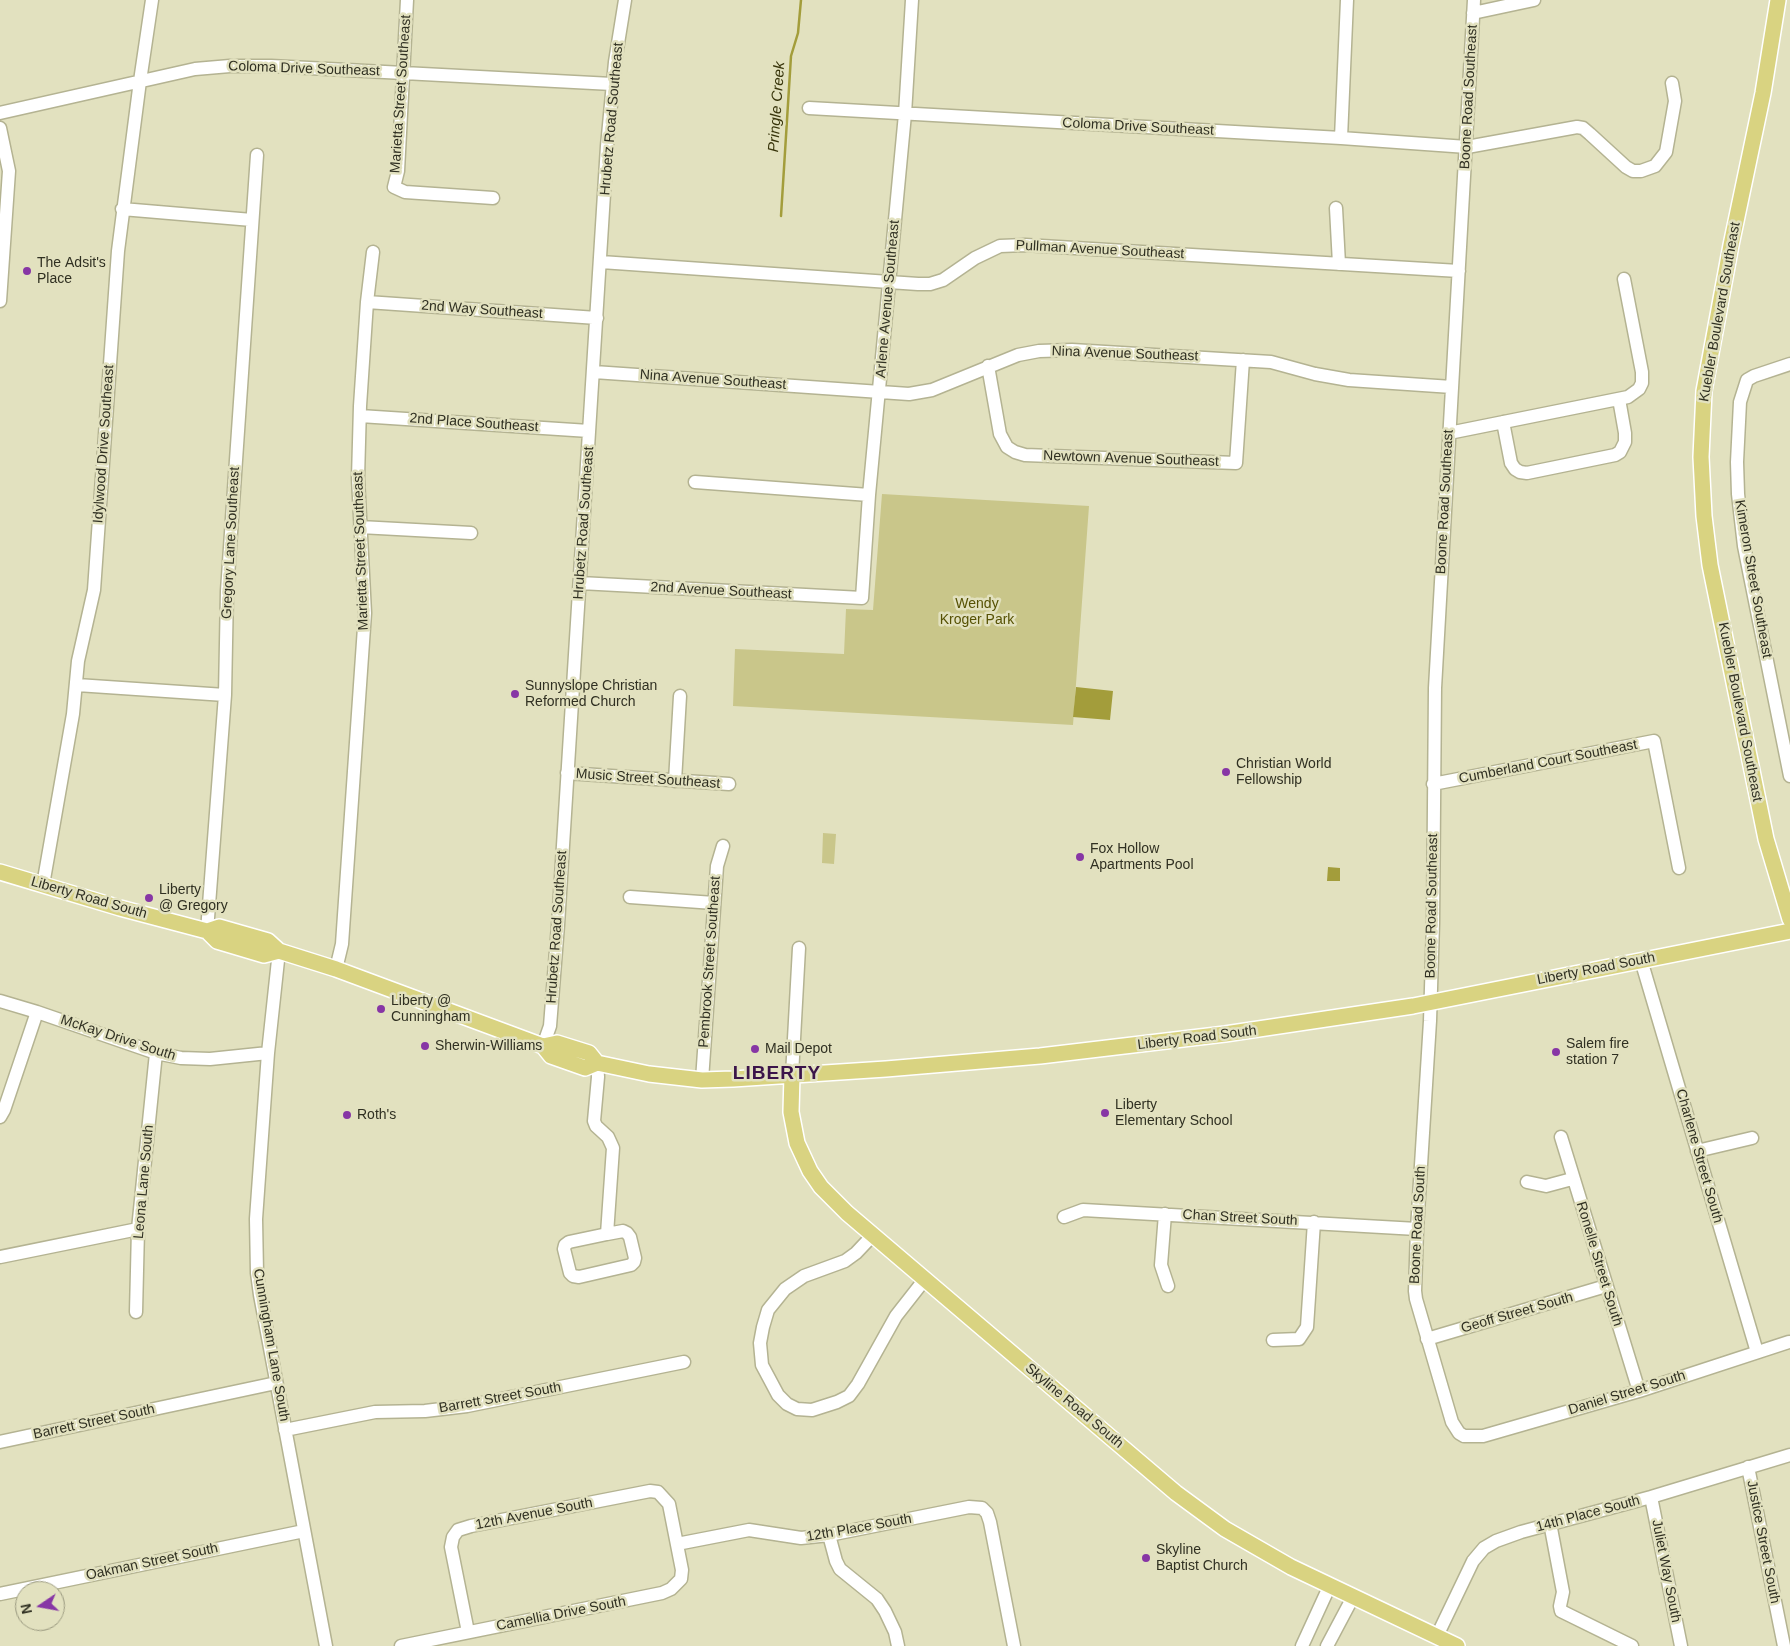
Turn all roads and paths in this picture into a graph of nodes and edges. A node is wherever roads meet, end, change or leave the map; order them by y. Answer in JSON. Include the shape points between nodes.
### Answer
{"nodes":[{"id":1,"x":152,"y":0,"type":"edge"},
{"id":2,"x":407,"y":0,"type":"edge"},
{"id":3,"x":625,"y":0,"type":"edge"},
{"id":4,"x":912,"y":0,"type":"edge"},
{"id":5,"x":1347,"y":0,"type":"edge"},
{"id":6,"x":1474,"y":0,"type":"edge"},
{"id":7,"x":1534,"y":0,"type":"edge"},
{"id":8,"x":1778,"y":0,"type":"edge"},
{"id":9,"x":1473,"y":13,"type":"junction"},
{"id":10,"x":404,"y":72,"type":"junction"},
{"id":11,"x":140,"y":81,"type":"junction"},
{"id":12,"x":1672,"y":83,"type":"dead end"},
{"id":13,"x":612,"y":84,"type":"junction"},
{"id":14,"x":809,"y":108,"type":"dead end"},
{"id":15,"x":0,"y":113,"type":"edge"},
{"id":16,"x":905,"y":114,"type":"junction"},
{"id":17,"x":0,"y":128,"type":"edge"},
{"id":18,"x":1341,"y":138,"type":"junction"},
{"id":19,"x":1467,"y":147,"type":"junction"},
{"id":20,"x":257,"y":155,"type":"dead end"},
{"id":21,"x":4,"y":172,"type":"edge"},
{"id":22,"x":493,"y":198,"type":"dead end"},
{"id":23,"x":1336,"y":208,"type":"dead end"},
{"id":24,"x":122,"y":209,"type":"junction"},
{"id":25,"x":252,"y":220,"type":"junction"},
{"id":26,"x":373,"y":252,"type":"dead end"},
{"id":27,"x":601,"y":262,"type":"junction"},
{"id":28,"x":1339,"y":264,"type":"junction"},
{"id":29,"x":1459,"y":271,"type":"junction"},
{"id":30,"x":1624,"y":279,"type":"dead end"},
{"id":31,"x":1,"y":282,"type":"edge"},
{"id":32,"x":888,"y":283,"type":"junction"},
{"id":33,"x":0,"y":301,"type":"edge"},
{"id":34,"x":367,"y":302,"type":"junction"},
{"id":35,"x":597,"y":318,"type":"junction"},
{"id":36,"x":1243,"y":360,"type":"junction"},
{"id":37,"x":1790,"y":364,"type":"edge"},
{"id":38,"x":988,"y":366,"type":"junction"},
{"id":39,"x":594,"y":372,"type":"junction"},
{"id":40,"x":1452,"y":387,"type":"junction"},
{"id":41,"x":880,"y":391,"type":"junction"},
{"id":42,"x":1618,"y":399,"type":"junction"},
{"id":43,"x":360,"y":416,"type":"junction"},
{"id":44,"x":1504,"y":422,"type":"junction"},
{"id":45,"x":589,"y":431,"type":"junction"},
{"id":46,"x":1449,"y":434,"type":"junction"},
{"id":47,"x":695,"y":482,"type":"dead end"},
{"id":48,"x":869,"y":496,"type":"junction"},
{"id":49,"x":360,"y":527,"type":"junction"},
{"id":50,"x":471,"y":533,"type":"dead end"},
{"id":51,"x":580,"y":583,"type":"junction"},
{"id":52,"x":862,"y":598,"type":"joint"},
{"id":53,"x":76,"y":685,"type":"junction"},
{"id":54,"x":225,"y":695,"type":"junction"},
{"id":55,"x":680,"y":696,"type":"dead end"},
{"id":56,"x":567,"y":773,"type":"junction"},
{"id":57,"x":1790,"y":776,"type":"edge"},
{"id":58,"x":675,"y":781,"type":"junction"},
{"id":59,"x":729,"y":784,"type":"dead end"},
{"id":60,"x":1434,"y":784,"type":"junction"},
{"id":61,"x":724,"y":846,"type":"dead end"},
{"id":62,"x":1678,"y":868,"type":"dead end"},
{"id":63,"x":2,"y":874,"type":"edge"},
{"id":64,"x":43,"y":885,"type":"junction"},
{"id":65,"x":630,"y":897,"type":"dead end"},
{"id":66,"x":714,"y":903,"type":"junction"},
{"id":67,"x":1790,"y":919,"type":"edge"},
{"id":68,"x":207,"y":931,"type":"junction"},
{"id":69,"x":1790,"y":931,"type":"edge"},
{"id":70,"x":799,"y":948,"type":"dead end"},
{"id":71,"x":279,"y":951,"type":"junction"},
{"id":72,"x":1641,"y":960,"type":"junction"},
{"id":73,"x":336,"y":969,"type":"junction"},
{"id":74,"x":0,"y":1001,"type":"edge"},
{"id":75,"x":1430,"y":1004,"type":"junction"},
{"id":76,"x":37,"y":1012,"type":"junction"},
{"id":77,"x":543,"y":1046,"type":"junction"},
{"id":78,"x":156,"y":1053,"type":"junction"},
{"id":79,"x":268,"y":1053,"type":"junction"},
{"id":80,"x":597,"y":1064,"type":"junction"},
{"id":81,"x":792,"y":1075,"type":"junction"},
{"id":82,"x":702,"y":1080,"type":"junction"},
{"id":83,"x":0,"y":1116,"type":"edge"},
{"id":84,"x":1561,"y":1138,"type":"dead end"},
{"id":85,"x":1752,"y":1138,"type":"dead end"},
{"id":86,"x":1697,"y":1151,"type":"junction"},
{"id":87,"x":1572,"y":1179,"type":"junction"},
{"id":88,"x":1527,"y":1182,"type":"dead end"},
{"id":89,"x":1165,"y":1214,"type":"junction"},
{"id":90,"x":1064,"y":1217,"type":"dead end"},
{"id":91,"x":1314,"y":1222,"type":"junction"},
{"id":92,"x":138,"y":1229,"type":"junction"},
{"id":93,"x":1417,"y":1229,"type":"junction"},
{"id":94,"x":607,"y":1234,"type":"junction"},
{"id":95,"x":873,"y":1235,"type":"junction"},
{"id":96,"x":0,"y":1257,"type":"edge"},
{"id":97,"x":925,"y":1278,"type":"junction"},
{"id":98,"x":1168,"y":1286,"type":"dead end"},
{"id":99,"x":1606,"y":1286,"type":"junction"},
{"id":100,"x":136,"y":1312,"type":"dead end"},
{"id":101,"x":1428,"y":1338,"type":"junction"},
{"id":102,"x":1273,"y":1340,"type":"dead end"},
{"id":103,"x":1789,"y":1342,"type":"dead end"},
{"id":104,"x":1757,"y":1352,"type":"junction"},
{"id":105,"x":684,"y":1362,"type":"dead end"},
{"id":106,"x":276,"y":1383,"type":"junction"},
{"id":107,"x":1639,"y":1391,"type":"junction"},
{"id":108,"x":285,"y":1430,"type":"junction"},
{"id":109,"x":1464,"y":1436,"type":"joint"},
{"id":110,"x":0,"y":1442,"type":"edge"},
{"id":111,"x":1790,"y":1455,"type":"edge"},
{"id":112,"x":1748,"y":1467,"type":"junction"},
{"id":113,"x":1651,"y":1497,"type":"junction"},
{"id":114,"x":1550,"y":1523,"type":"junction"},
{"id":115,"x":304,"y":1531,"type":"junction"},
{"id":116,"x":828,"y":1535,"type":"junction"},
{"id":117,"x":677,"y":1544,"type":"junction"},
{"id":118,"x":1330,"y":1585,"type":"junction"},
{"id":119,"x":0,"y":1594,"type":"edge"},
{"id":120,"x":1353,"y":1597,"type":"junction"},
{"id":121,"x":468,"y":1632,"type":"junction"},
{"id":122,"x":1437,"y":1636,"type":"junction"},
{"id":123,"x":326,"y":1646,"type":"edge"},
{"id":124,"x":401,"y":1646,"type":"edge"},
{"id":125,"x":898,"y":1646,"type":"edge"},
{"id":126,"x":1014,"y":1646,"type":"edge"},
{"id":127,"x":1302,"y":1646,"type":"edge"},
{"id":128,"x":1327,"y":1646,"type":"edge"},
{"id":129,"x":1457,"y":1646,"type":"edge"},
{"id":130,"x":1632,"y":1646,"type":"edge"},
{"id":131,"x":1680,"y":1646,"type":"edge"},
{"id":132,"x":1784,"y":1646,"type":"edge"}],
"edges":[{"from":1,"to":11,"type":"street","name":"Idylwood Drive Southeast"},
{"from":2,"to":10,"type":"street","name":"Marietta Street Southeast"},
{"from":3,"to":13,"type":"street","name":"Hrubetz Road Southeast"},
{"from":4,"to":16,"type":"street","name":"Arlene Avenue Southeast"},
{"from":5,"to":18,"type":"street"},
{"from":6,"to":9,"type":"street","name":"Boone Road Southeast"},
{"from":7,"to":9,"type":"street"},
{"from":8,"to":67,"type":"main road","name":"Kuebler Boulevard Southeast","via":[[1704,391],[1701,457],[1704,516],[1712,573],[1766,839]]},
{"from":9,"to":19,"type":"street","name":"Boone Road Southeast"},
{"from":10,"to":11,"type":"street","name":"Coloma Drive Southeast","via":[[230,66],[195,69]]},
{"from":10,"to":13,"type":"street","name":"Coloma Drive Southeast"},
{"from":10,"to":22,"type":"street","name":"Marietta Street Southeast","via":[[398,170],[394,187],[405,192]]},
{"from":11,"to":15,"type":"street","name":"Coloma Drive Southeast"},
{"from":11,"to":24,"type":"street","name":"Idylwood Drive Southeast"},
{"from":12,"to":19,"type":"street","name":"Coloma Drive Southeast","via":[[1675,101],[1666,152],[1655,166],[1648,169],[1633,171],[1626,168],[1583,128],[1577,127]]},
{"from":13,"to":27,"type":"street","name":"Hrubetz Road Southeast"},
{"from":14,"to":16,"type":"street","name":"Coloma Drive Southeast"},
{"from":16,"to":18,"type":"street","name":"Coloma Drive Southeast"},
{"from":16,"to":32,"type":"street","name":"Arlene Avenue Southeast"},
{"from":17,"to":21,"type":"street"},
{"from":18,"to":19,"type":"street","name":"Coloma Drive Southeast"},
{"from":19,"to":29,"type":"street","name":"Boone Road Southeast"},
{"from":20,"to":25,"type":"street","name":"Gregory Lane Southeast"},
{"from":21,"to":31,"type":"street"},
{"from":23,"to":28,"type":"street"},
{"from":24,"to":25,"type":"street"},
{"from":24,"to":53,"type":"street","name":"Idylwood Drive Southeast","via":[[94,590]]},
{"from":25,"to":54,"type":"street","name":"Gregory Lane Southeast","via":[[227,591]]},
{"from":26,"to":34,"type":"street","name":"Marietta Street Southeast"},
{"from":27,"to":32,"type":"street","name":"Pullman Avenue Southeast"},
{"from":27,"to":35,"type":"street","name":"Hrubetz Road Southeast"},
{"from":28,"to":29,"type":"street","name":"Pullman Avenue Southeast"},
{"from":28,"to":32,"type":"street","name":"Pullman Avenue Southeast","via":[[1010,245],[987,251],[943,280],[930,284]]},
{"from":29,"to":40,"type":"street","name":"Boone Road Southeast"},
{"from":30,"to":42,"type":"street","via":[[1642,383],[1634,393]]},
{"from":31,"to":33,"type":"street"},
{"from":32,"to":41,"type":"street","name":"Arlene Avenue Southeast"},
{"from":34,"to":35,"type":"street","name":"2nd Way Southeast"},
{"from":34,"to":43,"type":"street","name":"Marietta Street Southeast"},
{"from":35,"to":39,"type":"street","name":"Hrubetz Road Southeast"},
{"from":36,"to":38,"type":"street","name":"Nina Avenue Southeast","via":[[1057,350],[1018,354]]},
{"from":36,"to":38,"type":"street","name":"Newtown Avenue Southeast","via":[[1236,463],[1015,452],[1007,447],[1000,434]]},
{"from":36,"to":40,"type":"street","name":"Nina Avenue Southeast","via":[[1271,362],[1348,380]]},
{"from":37,"to":57,"type":"street","name":"Kimeron Street Southeast","via":[[1747,380],[1740,402],[1738,434],[1740,521]]},
{"from":38,"to":41,"type":"street","name":"Nina Avenue Southeast","via":[[932,390],[909,394]]},
{"from":39,"to":41,"type":"street","name":"Nina Avenue Southeast"},
{"from":39,"to":45,"type":"street","name":"Hrubetz Road Southeast"},
{"from":40,"to":46,"type":"street","name":"Boone Road Southeast"},
{"from":41,"to":48,"type":"street","name":"Arlene Avenue Southeast"},
{"from":42,"to":44,"type":"street"},
{"from":42,"to":44,"type":"street","via":[[1625,442],[1615,456],[1520,472],[1511,463]]},
{"from":43,"to":45,"type":"street","name":"2nd Place Southeast"},
{"from":43,"to":49,"type":"street","name":"Marietta Street Southeast"},
{"from":44,"to":46,"type":"street"},
{"from":45,"to":51,"type":"street","name":"Hrubetz Road Southeast"},
{"from":46,"to":60,"type":"street","name":"Boone Road Southeast","via":[[1434,688]]},
{"from":47,"to":48,"type":"street"},
{"from":48,"to":52,"type":"street","name":"Arlene Avenue Southeast"},
{"from":49,"to":50,"type":"street"},
{"from":49,"to":73,"type":"street","name":"Marietta Street Southeast","via":[[365,613],[342,944]]},
{"from":51,"to":52,"type":"street","name":"2nd Avenue Southeast"},
{"from":51,"to":56,"type":"street","name":"Hrubetz Road Southeast"},
{"from":53,"to":54,"type":"street"},
{"from":53,"to":64,"type":"street","name":"Idylwood Drive Southeast"},
{"from":54,"to":68,"type":"street","name":"Gregory Lane Southeast"},
{"from":55,"to":58,"type":"street"},
{"from":56,"to":58,"type":"street","name":"Music Street Southeast"},
{"from":56,"to":77,"type":"street","name":"Hrubetz Road Southeast","via":[[550,1026]]},
{"from":58,"to":59,"type":"street","name":"Music Street Southeast"},
{"from":60,"to":62,"type":"street","name":"Cumberland Court Southeast","via":[[1654,741]]},
{"from":60,"to":75,"type":"street","name":"Boone Road Southeast"},
{"from":61,"to":66,"type":"street","name":"Pembrook Street Southeast","via":[[717,866]]},
{"from":63,"to":64,"type":"main road","name":"Liberty Road South"},
{"from":64,"to":68,"type":"main road","name":"Liberty Road South"},
{"from":65,"to":66,"type":"street"},
{"from":66,"to":82,"type":"street","name":"Pembrook Street Southeast"},
{"from":68,"to":71,"type":"main road","name":"Liberty Road South","via":[[219,928],[268,941]]},
{"from":69,"to":72,"type":"main road","name":"Liberty Road South"},
{"from":70,"to":81,"type":"street"},
{"from":71,"to":73,"type":"main road","name":"Liberty Road South"},
{"from":71,"to":79,"type":"street","name":"Cunningham Lane South"},
{"from":72,"to":75,"type":"main road","name":"Liberty Road South"},
{"from":72,"to":86,"type":"street","name":"Charlene Street South"},
{"from":73,"to":77,"type":"main road","name":"Liberty Road South"},
{"from":74,"to":76,"type":"street","name":"McKay Drive South"},
{"from":75,"to":81,"type":"main road","name":"Liberty Road South","via":[[1266,1029],[1094,1050]]},
{"from":75,"to":93,"type":"street","name":"Boone Road South"},
{"from":76,"to":78,"type":"street","name":"McKay Drive South"},
{"from":76,"to":83,"type":"street"},
{"from":77,"to":80,"type":"main road","name":"Liberty Road South","via":[[558,1043],[589,1053]]},
{"from":78,"to":79,"type":"street","name":"McKay Drive South","via":[[210,1059]]},
{"from":78,"to":92,"type":"street","name":"Leona Lane South"},
{"from":79,"to":106,"type":"street","name":"Cunningham Lane South","via":[[256,1252],[260,1295]]},
{"from":80,"to":82,"type":"main road","name":"Liberty Road South"},
{"from":80,"to":94,"type":"street","via":[[594,1121],[613,1148]]},
{"from":81,"to":82,"type":"main road","name":"Liberty Road South"},
{"from":81,"to":95,"type":"main road","name":"Skyline Road South","via":[[793,1129],[803,1160],[821,1187]]},
{"from":84,"to":87,"type":"street","name":"Ronelle Street South"},
{"from":85,"to":86,"type":"street"},
{"from":86,"to":104,"type":"street","name":"Charlene Street South"},
{"from":87,"to":88,"type":"street","via":[[1546,1186]]},
{"from":87,"to":99,"type":"street","name":"Ronelle Street South"},
{"from":89,"to":90,"type":"street","name":"Chan Street South","via":[[1082,1210]]},
{"from":89,"to":91,"type":"street","name":"Chan Street South"},
{"from":89,"to":98,"type":"street","via":[[1161,1265]]},
{"from":91,"to":93,"type":"street","name":"Chan Street South"},
{"from":91,"to":102,"type":"street","via":[[1307,1327],[1299,1339]]},
{"from":92,"to":96,"type":"street"},
{"from":92,"to":100,"type":"street","name":"Leona Lane South"},
{"from":93,"to":101,"type":"street","name":"Boone Road South","via":[[1415,1291]]},
{"from":94,"to":94,"type":"street","via":[[565,1245],[573,1276],[634,1262],[627,1233]]},
{"from":95,"to":97,"type":"main road","name":"Skyline Road South"},
{"from":95,"to":97,"type":"street","via":[[845,1261],[804,1276],[785,1289],[768,1310],[760,1343],[762,1365],[778,1395],[787,1404],[797,1409],[812,1410],[849,1396],[896,1316]]},
{"from":97,"to":118,"type":"main road","name":"Skyline Road South","via":[[1207,1516],[1247,1543]]},
{"from":99,"to":101,"type":"street","name":"Geoff Street South"},
{"from":99,"to":107,"type":"street","name":"Ronelle Street South"},
{"from":101,"to":109,"type":"street","name":"Boone Road South","via":[[1452,1422]]},
{"from":103,"to":104,"type":"street","name":"Daniel Street South"},
{"from":104,"to":107,"type":"street","name":"Daniel Street South"},
{"from":105,"to":108,"type":"street","name":"Barrett Street South","via":[[467,1406],[375,1412]]},
{"from":106,"to":108,"type":"street","name":"Cunningham Lane South"},
{"from":106,"to":110,"type":"street","name":"Barrett Street South"},
{"from":107,"to":109,"type":"street","name":"Daniel Street South","via":[[1483,1436]]},
{"from":108,"to":115,"type":"street","name":"Cunningham Lane South"},
{"from":111,"to":112,"type":"street","name":"14th Place South"},
{"from":112,"to":113,"type":"street","name":"14th Place South"},
{"from":112,"to":132,"type":"street","name":"Justice Street South"},
{"from":113,"to":114,"type":"street","name":"14th Place South"},
{"from":113,"to":131,"type":"street","name":"Juliet Way South"},
{"from":114,"to":122,"type":"street","name":"14th Place South","via":[[1508,1536],[1484,1548],[1474,1561]]},
{"from":114,"to":130,"type":"street","via":[[1563,1592],[1561,1611]]},
{"from":115,"to":119,"type":"street","name":"Oakman Street South"},
{"from":115,"to":123,"type":"street","name":"Cunningham Lane South"},
{"from":116,"to":117,"type":"street","name":"12th Place South","via":[[796,1538],[749,1530]]},
{"from":116,"to":125,"type":"street","via":[[840,1569],[878,1599],[895,1632]]},
{"from":116,"to":126,"type":"street","name":"12th Place South","via":[[969,1507],[982,1508],[990,1522]]},
{"from":117,"to":121,"type":"street","name":"Camellia Drive South","via":[[681,1579],[662,1593]]},
{"from":117,"to":121,"type":"street","name":"12th Avenue South","via":[[669,1504],[658,1492],[650,1491],[458,1530],[451,1547]]},
{"from":118,"to":120,"type":"main road","name":"Skyline Road South"},
{"from":118,"to":127,"type":"street"},
{"from":120,"to":122,"type":"main road","name":"Skyline Road South"},
{"from":120,"to":128,"type":"street"},
{"from":121,"to":124,"type":"street","name":"Camellia Drive South"},
{"from":122,"to":129,"type":"main road","name":"Skyline Road South"}]}
